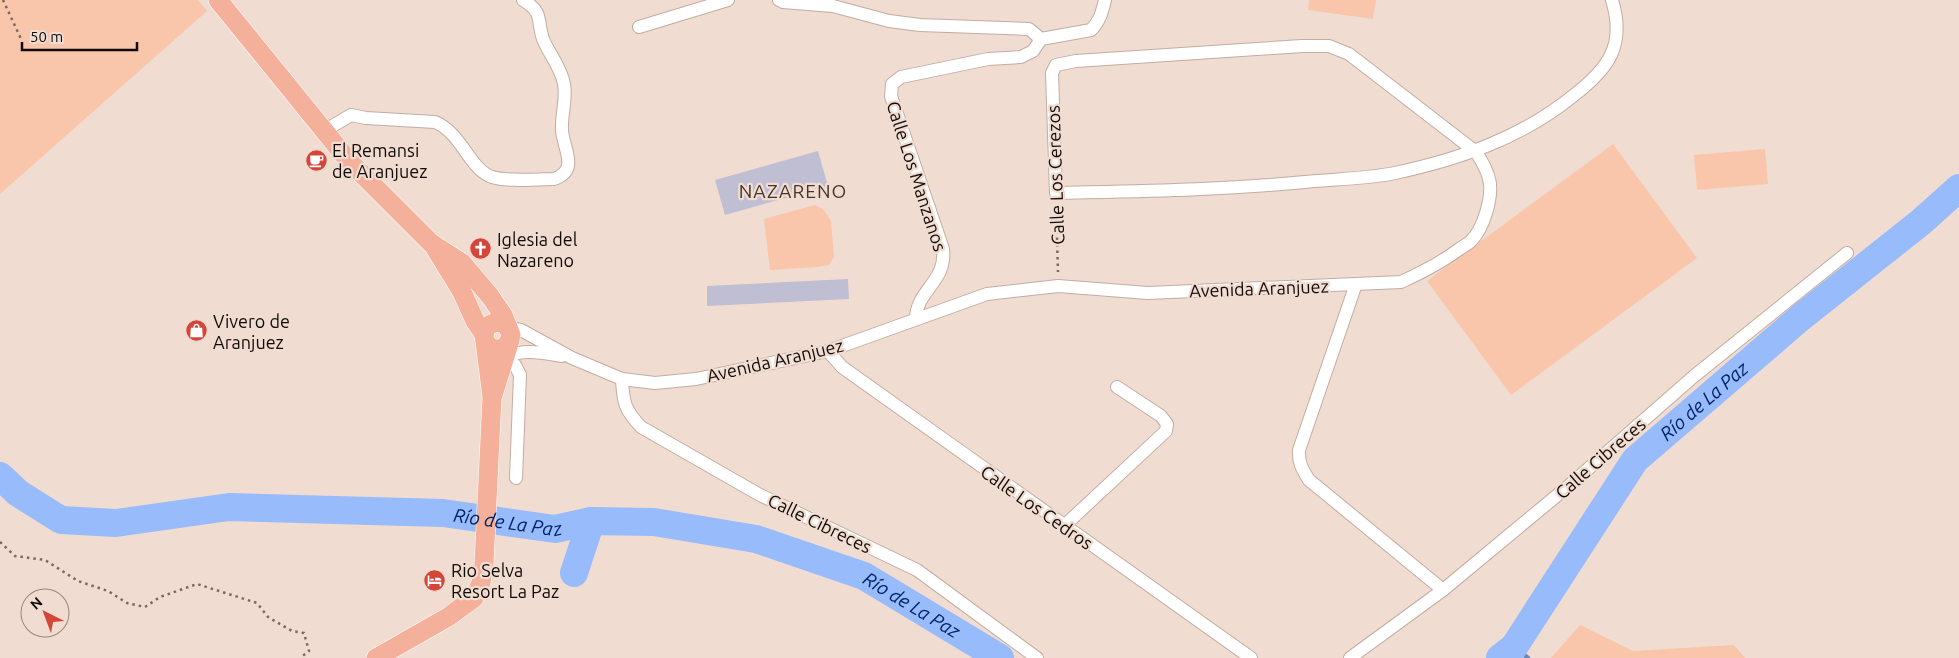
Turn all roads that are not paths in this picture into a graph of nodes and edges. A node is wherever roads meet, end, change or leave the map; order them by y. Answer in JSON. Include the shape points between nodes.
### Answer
{"nodes":[{"id":1,"x":218,"y":0,"type":"edge"},
{"id":2,"x":523,"y":0,"type":"edge"},
{"id":3,"x":728,"y":0,"type":"edge"},
{"id":4,"x":779,"y":0,"type":"edge"},
{"id":5,"x":1105,"y":0,"type":"edge"},
{"id":6,"x":1612,"y":0,"type":"edge"},
{"id":7,"x":639,"y":27,"type":"dead end"},
{"id":8,"x":1041,"y":39,"type":"junction"},
{"id":9,"x":1056,"y":65,"type":"joint"},
{"id":10,"x":324,"y":131,"type":"junction"},
{"id":11,"x":1476,"y":152,"type":"junction"},
{"id":12,"x":431,"y":243,"type":"junction"},
{"id":13,"x":1847,"y":253,"type":"dead end"},
{"id":14,"x":1356,"y":284,"type":"junction"},
{"id":15,"x":916,"y":319,"type":"junction"},
{"id":16,"x":485,"y":339,"type":"junction"},
{"id":17,"x":508,"y":341,"type":"junction"},
{"id":18,"x":828,"y":351,"type":"junction"},
{"id":19,"x":572,"y":358,"type":"junction"},
{"id":20,"x":622,"y":379,"type":"junction"},
{"id":21,"x":1117,"y":387,"type":"dead end"},
{"id":22,"x":492,"y":397,"type":"junction"},
{"id":23,"x":516,"y":478,"type":"dead end"},
{"id":24,"x":1064,"y":526,"type":"junction"},
{"id":25,"x":1443,"y":590,"type":"junction"},
{"id":26,"x":376,"y":658,"type":"edge"},
{"id":27,"x":1037,"y":658,"type":"edge"},
{"id":28,"x":1251,"y":658,"type":"edge"},
{"id":29,"x":1350,"y":658,"type":"edge"}],
"edges":[{"from":1,"to":10,"type":"main road"},
{"from":2,"to":10,"type":"street","via":[[537,13],[543,40],[556,60],[564,83],[562,129],[569,161],[562,176],[554,179],[502,179],[491,176],[475,163],[453,133],[435,122],[351,115]]},
{"from":3,"to":7,"type":"street"},
{"from":4,"to":8,"type":"street","via":[[833,6],[889,22],[1029,28]]},
{"from":5,"to":8,"type":"street","via":[[1102,16],[1092,30]]},
{"from":6,"to":11,"type":"street","via":[[1616,12],[1616,36],[1610,61],[1558,108]]},
{"from":8,"to":15,"type":"street","name":"Calle Los Manzanos","via":[[1034,51],[1022,57],[988,59],[901,77],[892,84],[890,96],[943,249],[940,273],[919,302]]},
{"from":9,"to":11,"type":"street","name":"Avenida Aranjuez","via":[[1076,60],[1329,46],[1349,54]]},
{"from":9,"to":11,"type":"street","name":"Calle Los Cerezos","via":[[1052,73],[1056,194],[1243,188],[1393,173]]},
{"from":10,"to":12,"type":"main road","via":[[348,160]]},
{"from":11,"to":14,"type":"street","name":"Avenida Aranjuez","via":[[1485,166],[1492,189],[1484,221],[1471,241],[1435,267],[1401,282]]},
{"from":12,"to":16,"type":"main road","via":[[462,292]]},
{"from":12,"to":17,"type":"main road","via":[[462,263],[490,296],[503,315]]},
{"from":13,"to":25,"type":"street","name":"Calle Cibreces","via":[[1693,377],[1572,484]]},
{"from":14,"to":15,"type":"street","name":"Avenida Aranjuez","via":[[1148,293],[1058,286],[987,294]]},
{"from":14,"to":25,"type":"street","via":[[1298,459],[1309,480]]},
{"from":15,"to":18,"type":"street","name":"Avenida Aranjuez"},
{"from":16,"to":17,"type":"main road","via":[[485,329],[492,323],[501,322]]},
{"from":16,"to":22,"type":"main road"},
{"from":17,"to":19,"type":"street","via":[[513,354],[528,352]]},
{"from":17,"to":19,"type":"street","name":"Avenida Aranjuez","via":[[521,330]]},
{"from":17,"to":22,"type":"main road"},
{"from":17,"to":23,"type":"street","via":[[520,375]]},
{"from":18,"to":20,"type":"street","name":"Avenida Aranjuez","via":[[696,379],[655,383]]},
{"from":18,"to":24,"type":"street","name":"Calle Los Cedros","via":[[842,368]]},
{"from":19,"to":20,"type":"street","name":"Avenida Aranjuez"},
{"from":20,"to":27,"type":"street","name":"Calle Cibreces","via":[[622,399],[628,414],[642,427],[760,495],[917,570]]},
{"from":21,"to":24,"type":"street","via":[[1162,416],[1167,424],[1166,431]]},
{"from":22,"to":26,"type":"main road","via":[[481,583],[474,598],[448,617]]},
{"from":24,"to":28,"type":"street","name":"Calle Los Cedros"},
{"from":25,"to":29,"type":"street","name":"Calle Cibreces"}]}
